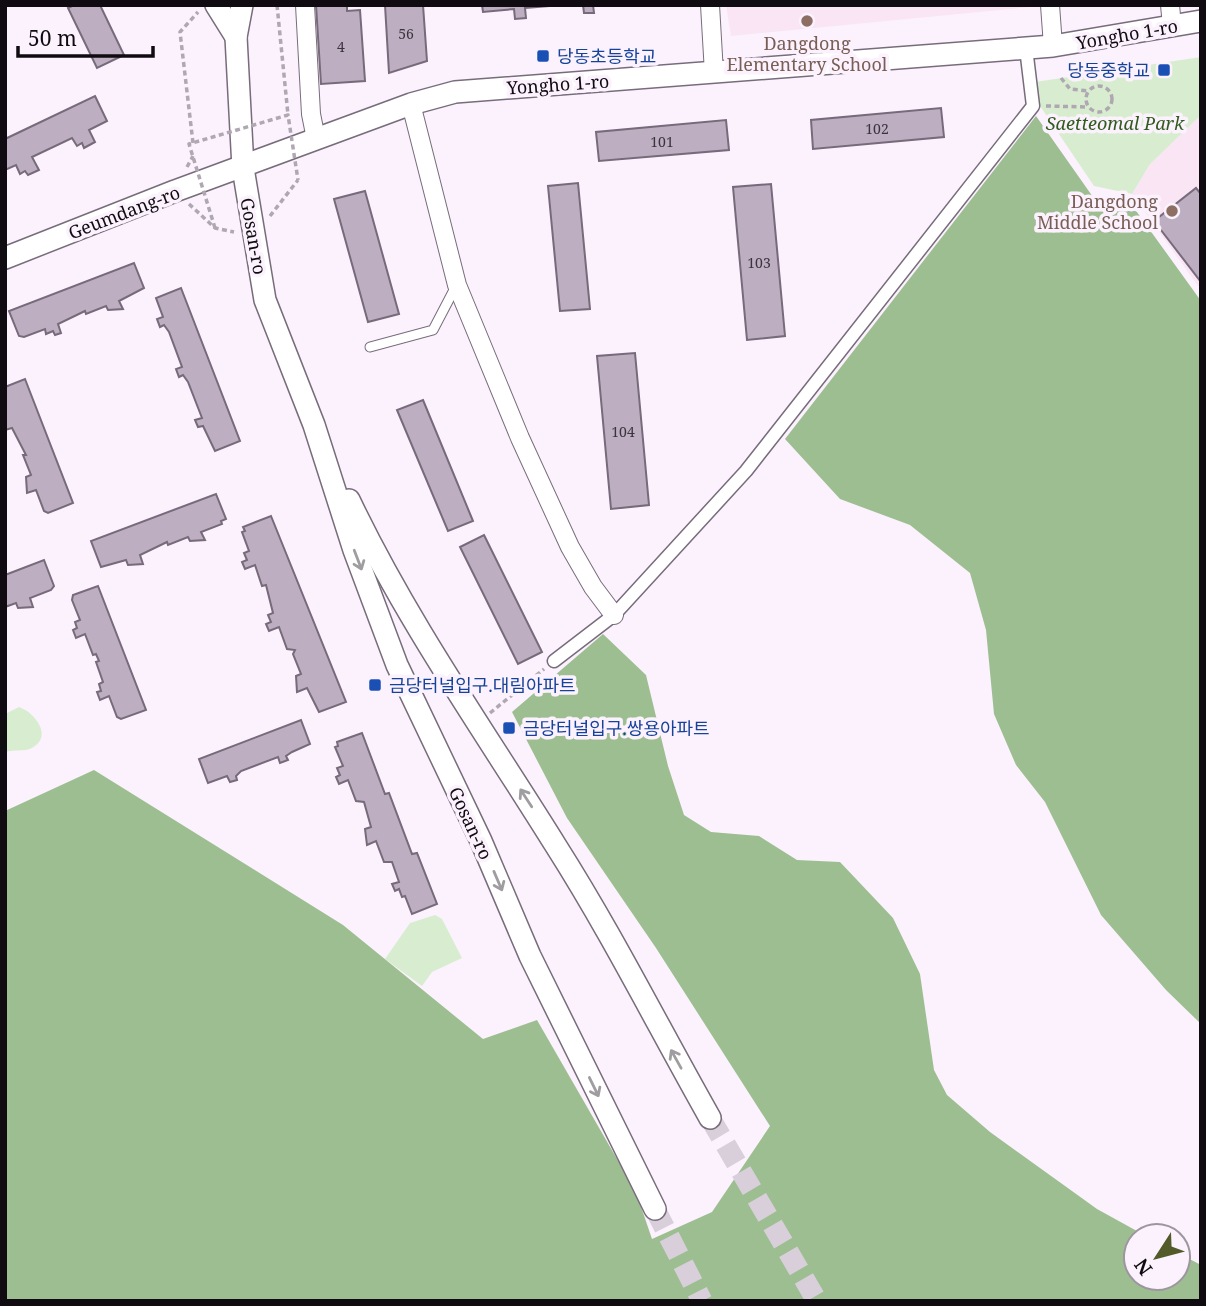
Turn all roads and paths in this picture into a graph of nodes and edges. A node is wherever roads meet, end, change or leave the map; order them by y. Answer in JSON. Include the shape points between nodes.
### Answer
{"nodes":[{"id":1,"x":204,"y":5,"type":"edge"},
{"id":2,"x":216,"y":5,"type":"edge"},
{"id":3,"x":243,"y":5,"type":"edge"},
{"id":4,"x":277,"y":5,"type":"edge"},
{"id":5,"x":305,"y":5,"type":"edge"},
{"id":6,"x":710,"y":5,"type":"edge"},
{"id":7,"x":1050,"y":5,"type":"edge"},
{"id":8,"x":1171,"y":16,"type":"edge"},
{"id":9,"x":1201,"y":21,"type":"edge"},
{"id":10,"x":236,"y":37,"type":"junction"},
{"id":11,"x":1053,"y":46,"type":"junction"},
{"id":12,"x":1026,"y":48,"type":"junction"},
{"id":13,"x":714,"y":73,"type":"junction"},
{"id":14,"x":1061,"y":78,"type":"dead end"},
{"id":15,"x":1089,"y":91,"type":"junction"},
{"id":16,"x":411,"y":104,"type":"junction"},
{"id":17,"x":1033,"y":106,"type":"junction"},
{"id":18,"x":1088,"y":107,"type":"junction"},
{"id":19,"x":288,"y":115,"type":"junction"},
{"id":20,"x":316,"y":139,"type":"junction"},
{"id":21,"x":193,"y":143,"type":"junction"},
{"id":22,"x":243,"y":168,"type":"junction"},
{"id":23,"x":175,"y":191,"type":"junction"},
{"id":24,"x":253,"y":237,"type":"junction"},
{"id":25,"x":5,"y":258,"type":"edge"},
{"id":26,"x":457,"y":285,"type":"junction"},
{"id":27,"x":370,"y":347,"type":"dead end"},
{"id":28,"x":314,"y":425,"type":"junction"},
{"id":29,"x":614,"y":615,"type":"junction"},
{"id":30,"x":554,"y":661,"type":"joint"},
{"id":31,"x":478,"y":723,"type":"junction"},
{"id":32,"x":710,"y":1118,"type":"tunnel mouth"},
{"id":33,"x":655,"y":1209,"type":"tunnel mouth"}],
"edges":[{"from":1,"to":21,"type":"path","via":[[180,32]]},
{"from":2,"to":10,"type":"street","name":"Gosan-ro"},
{"from":3,"to":10,"type":"street","name":"Gosan-ro"},
{"from":4,"to":19,"type":"path"},
{"from":5,"to":20,"type":"street"},
{"from":6,"to":13,"type":"street"},
{"from":7,"to":11,"type":"street","name":"Yongho 1-ro"},
{"from":8,"to":9,"type":"street","name":"Yongho 1-ro"},
{"from":8,"to":11,"type":"street","name":"Yongho 1-ro"},
{"from":10,"to":22,"type":"street","name":"Gosan-ro"},
{"from":11,"to":12,"type":"street","name":"Yongho 1-ro"},
{"from":12,"to":13,"type":"street","name":"Yongho 1-ro"},
{"from":12,"to":17,"type":"street"},
{"from":13,"to":16,"type":"street","name":"Yongho 1-ro","via":[[455,92]]},
{"from":14,"to":15,"type":"path","via":[[1070,89]]},
{"from":15,"to":18,"type":"path"},
{"from":15,"to":18,"type":"path","via":[[1101,86],[1111,98],[1103,111]]},
{"from":16,"to":20,"type":"street","name":"Yongho 1-ro"},
{"from":16,"to":26,"type":"street"},
{"from":17,"to":18,"type":"path"},
{"from":17,"to":29,"type":"street","via":[[746,471]]},
{"from":19,"to":21,"type":"path","bridge":true},
{"from":19,"to":24,"type":"path","bridge":true,"via":[[298,180]]},
{"from":20,"to":22,"type":"street","name":"Yongho 1-ro"},
{"from":21,"to":23,"type":"path","bridge":true,"via":[[189,144],[215,228]]},
{"from":22,"to":23,"type":"street","name":"Geumdang-ro"},
{"from":22,"to":24,"type":"street","name":"Gosan-ro"},
{"from":23,"to":25,"type":"street","name":"Geumdang-ro"},
{"from":24,"to":28,"type":"street","name":"Gosan-ro","via":[[265,300]]},
{"from":26,"to":27,"type":"lane","via":[[433,330]]},
{"from":26,"to":29,"type":"street","via":[[569,547]]},
{"from":28,"to":31,"type":"street","name":"Gosan-ro","via":[[370,543]]},
{"from":28,"to":33,"type":"street","name":"Gosan-ro","one_way":true,"via":[[397,665],[530,956]]},
{"from":29,"to":30,"type":"street"},
{"from":30,"to":31,"type":"path"},
{"from":32,"to":31,"type":"street","name":"Gosan-ro","one_way":true,"via":[[558,849]]}]}
